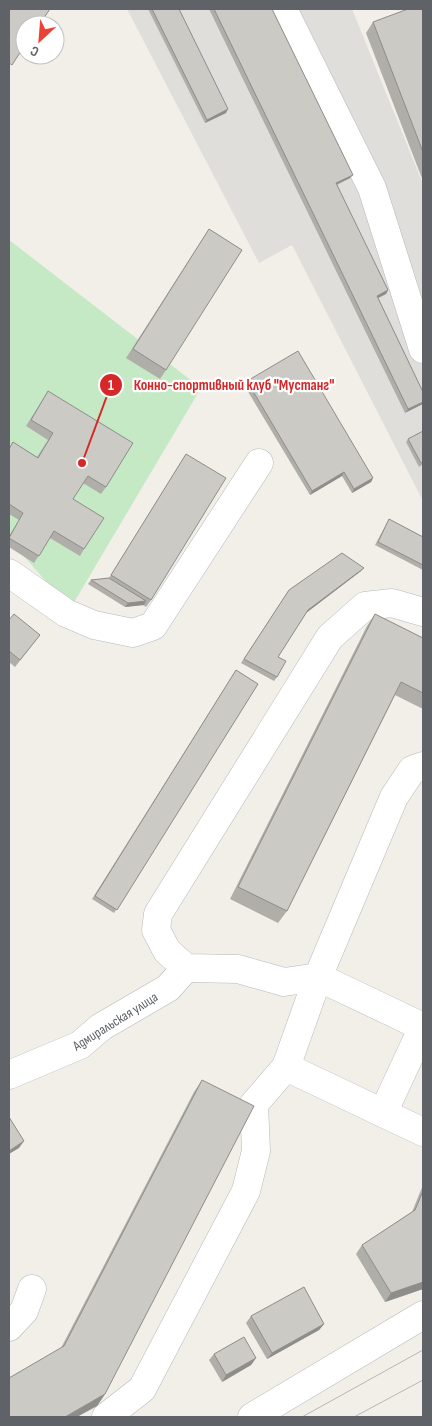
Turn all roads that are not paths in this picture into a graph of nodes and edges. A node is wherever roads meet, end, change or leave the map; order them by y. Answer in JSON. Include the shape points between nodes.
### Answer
{"nodes":[{"id":1,"x":283,"y":9,"type":"edge"},
{"id":2,"x":423,"y":349,"type":"edge"},
{"id":3,"x":260,"y":463,"type":"dead end"},
{"id":4,"x":9,"y":573,"type":"edge"},
{"id":5,"x":423,"y":612,"type":"edge"},
{"id":6,"x":423,"y":766,"type":"edge"},
{"id":7,"x":186,"y":968,"type":"junction"},
{"id":8,"x":318,"y":978,"type":"junction"},
{"id":9,"x":423,"y":1027,"type":"edge"},
{"id":10,"x":286,"y":1067,"type":"junction"},
{"id":11,"x":9,"y":1075,"type":"edge"},
{"id":12,"x":383,"y":1113,"type":"junction"},
{"id":13,"x":423,"y":1132,"type":"edge"},
{"id":14,"x":32,"y":1289,"type":"dead end"},
{"id":15,"x":423,"y":1315,"type":"edge"},
{"id":16,"x":9,"y":1327,"type":"edge"},
{"id":17,"x":106,"y":1417,"type":"edge"},
{"id":18,"x":252,"y":1417,"type":"edge"}],
"edges":[{"from":1,"to":2,"type":"street","via":[[372,188]]},
{"from":3,"to":4,"type":"street","via":[[153,626],[133,633],[94,625],[66,613]]},
{"from":5,"to":7,"type":"street","via":[[392,603],[365,606],[330,637],[158,914],[156,930],[167,951]]},
{"from":6,"to":8,"type":"street","via":[[412,770],[394,797]]},
{"from":7,"to":8,"type":"street","via":[[238,970],[284,982]]},
{"from":7,"to":11,"type":"street","name":"Адмиральская улица","via":[[168,988],[101,1027],[80,1045]]},
{"from":8,"to":9,"type":"street"},
{"from":8,"to":10,"type":"street"},
{"from":9,"to":12,"type":"street"},
{"from":10,"to":12,"type":"street"},
{"from":10,"to":17,"type":"street","via":[[254,1104],[256,1151],[246,1190],[142,1390]]},
{"from":12,"to":13,"type":"street"},
{"from":14,"to":16,"type":"street","via":[[24,1311]]},
{"from":15,"to":18,"type":"street"}]}
